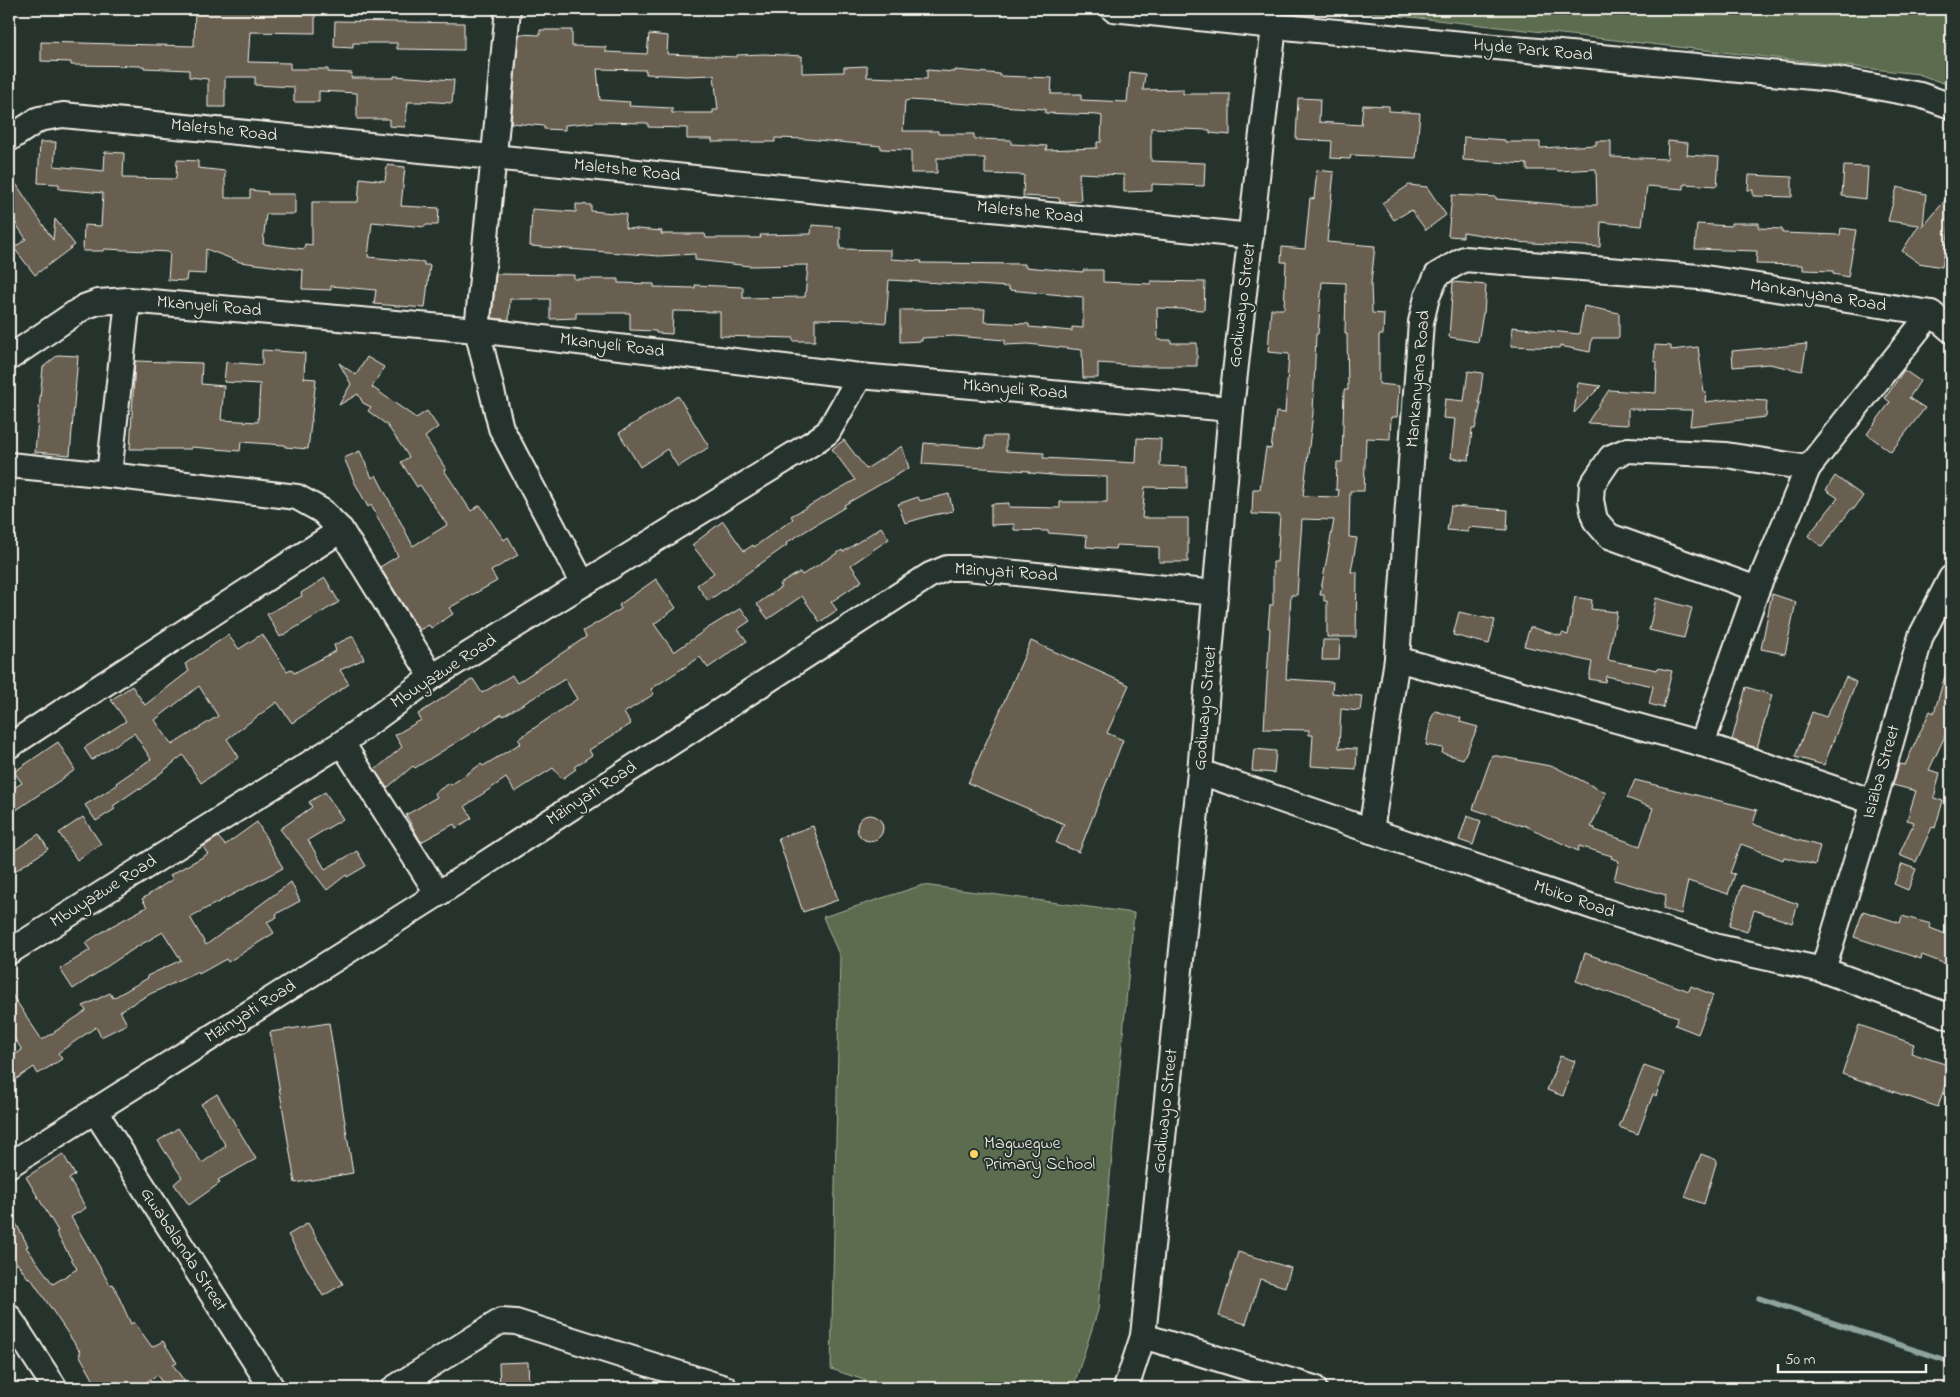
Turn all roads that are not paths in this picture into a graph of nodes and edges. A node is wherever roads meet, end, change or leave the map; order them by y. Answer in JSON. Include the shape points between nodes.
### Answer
{"nodes":[{"id":1,"x":508,"y":9,"type":"edge"},
{"id":2,"x":1113,"y":9,"type":"edge"},
{"id":3,"x":1274,"y":26,"type":"junction"},
{"id":4,"x":1951,"y":106,"type":"edge"},
{"id":5,"x":9,"y":139,"type":"edge"},
{"id":6,"x":492,"y":157,"type":"junction"},
{"id":7,"x":1251,"y":236,"type":"junction"},
{"id":8,"x":128,"y":300,"type":"junction"},
{"id":9,"x":1931,"y":313,"type":"junction"},
{"id":10,"x":477,"y":330,"type":"junction"},
{"id":11,"x":1951,"y":330,"type":"edge"},
{"id":12,"x":9,"y":358,"type":"edge"},
{"id":13,"x":860,"y":376,"type":"junction"},
{"id":14,"x":1231,"y":409,"type":"junction"},
{"id":15,"x":9,"y":465,"type":"edge"},
{"id":16,"x":1808,"y":468,"type":"junction"},
{"id":17,"x":109,"y":475,"type":"junction"},
{"id":18,"x":341,"y":530,"type":"junction"},
{"id":19,"x":1951,"y":578,"type":"edge"},
{"id":20,"x":584,"y":584,"type":"junction"},
{"id":21,"x":1757,"y":589,"type":"junction"},
{"id":22,"x":1216,"y":593,"type":"junction"},
{"id":23,"x":1397,"y":659,"type":"junction"},
{"id":24,"x":432,"y":677,"type":"junction"},
{"id":25,"x":342,"y":743,"type":"junction"},
{"id":26,"x":1702,"y":744,"type":"junction"},
{"id":27,"x":9,"y":746,"type":"edge"},
{"id":28,"x":1200,"y":772,"type":"junction"},
{"id":29,"x":1874,"y":802,"type":"junction"},
{"id":30,"x":1370,"y":831,"type":"junction"},
{"id":31,"x":438,"y":894,"type":"junction"},
{"id":32,"x":9,"y":952,"type":"edge"},
{"id":33,"x":1823,"y":970,"type":"junction"},
{"id":34,"x":1951,"y":1017,"type":"edge"},
{"id":35,"x":95,"y":1111,"type":"junction"},
{"id":36,"x":9,"y":1164,"type":"edge"},
{"id":37,"x":9,"y":1317,"type":"edge"},
{"id":38,"x":1143,"y":1336,"type":"junction"},
{"id":39,"x":56,"y":1388,"type":"edge"},
{"id":40,"x":272,"y":1388,"type":"edge"},
{"id":41,"x":394,"y":1388,"type":"edge"},
{"id":42,"x":725,"y":1388,"type":"edge"},
{"id":43,"x":1126,"y":1388,"type":"edge"},
{"id":44,"x":1314,"y":1388,"type":"edge"}],
"edges":[{"from":1,"to":6,"type":"street"},
{"from":2,"to":3,"type":"street","name":"Hyde Park Road"},
{"from":3,"to":4,"type":"street","name":"Hyde Park Road","via":[[1833,79],[1920,95]]},
{"from":3,"to":7,"type":"street","name":"Godiwayo Street"},
{"from":5,"to":6,"type":"street","name":"Maletshe Road","via":[[39,119],[63,115]]},
{"from":6,"to":7,"type":"street","name":"Maletshe Road"},
{"from":6,"to":10,"type":"street"},
{"from":7,"to":14,"type":"street","name":"Godiwayo Street"},
{"from":8,"to":10,"type":"street","name":"Mkanyeli Road"},
{"from":8,"to":12,"type":"street","name":"Mkanyeli Road","via":[[98,302],[84,307]]},
{"from":8,"to":17,"type":"street"},
{"from":9,"to":11,"type":"street"},
{"from":9,"to":16,"type":"street"},
{"from":9,"to":23,"type":"street","name":"Mankanyana Road","via":[[1699,277],[1492,260],[1464,259],[1437,274],[1421,322]]},
{"from":10,"to":13,"type":"street","name":"Mkanyeli Road"},
{"from":10,"to":20,"type":"street","via":[[501,428]]},
{"from":13,"to":14,"type":"street","name":"Mkanyeli Road"},
{"from":13,"to":20,"type":"street","name":"Mbuyazwe Road","via":[[828,432]]},
{"from":14,"to":22,"type":"street","name":"Godiwayo Street"},
{"from":15,"to":17,"type":"street"},
{"from":16,"to":21,"type":"street"},
{"from":16,"to":21,"type":"street","via":[[1726,455],[1628,450],[1612,457],[1592,485],[1595,520],[1609,536]]},
{"from":17,"to":18,"type":"street","via":[[297,498],[322,512]]},
{"from":18,"to":24,"type":"street"},
{"from":18,"to":27,"type":"street"},
{"from":19,"to":29,"type":"street","name":"Isiziba Street","via":[[1921,636]]},
{"from":20,"to":24,"type":"street","name":"Mbuyazwe Road"},
{"from":21,"to":26,"type":"street"},
{"from":22,"to":28,"type":"street","name":"Godiwayo Street"},
{"from":22,"to":31,"type":"street","name":"Mzinyati Road","via":[[967,568],[938,571]]},
{"from":23,"to":26,"type":"street"},
{"from":23,"to":30,"type":"street","name":"Mankanyana Road"},
{"from":24,"to":25,"type":"street","name":"Mbuyazwe Road"},
{"from":25,"to":31,"type":"street"},
{"from":25,"to":32,"type":"street","name":"Mbuyazwe Road"},
{"from":26,"to":29,"type":"street"},
{"from":28,"to":30,"type":"street","name":"Mbiko Road"},
{"from":28,"to":38,"type":"street","name":"Godiwayo Street"},
{"from":29,"to":33,"type":"street","name":"Isiziba Street"},
{"from":30,"to":33,"type":"street","name":"Mbiko Road","via":[[1718,947]]},
{"from":31,"to":35,"type":"street","name":"Mzinyati Road"},
{"from":33,"to":34,"type":"street","name":"Mbiko Road"},
{"from":35,"to":36,"type":"street","name":"Mzinyati Road"},
{"from":35,"to":40,"type":"street","name":"Gwabalanda Street"},
{"from":37,"to":39,"type":"street"},
{"from":38,"to":43,"type":"street","name":"Godiwayo Street"},
{"from":38,"to":44,"type":"street"},
{"from":41,"to":42,"type":"street","via":[[501,1321],[516,1322]]}]}
